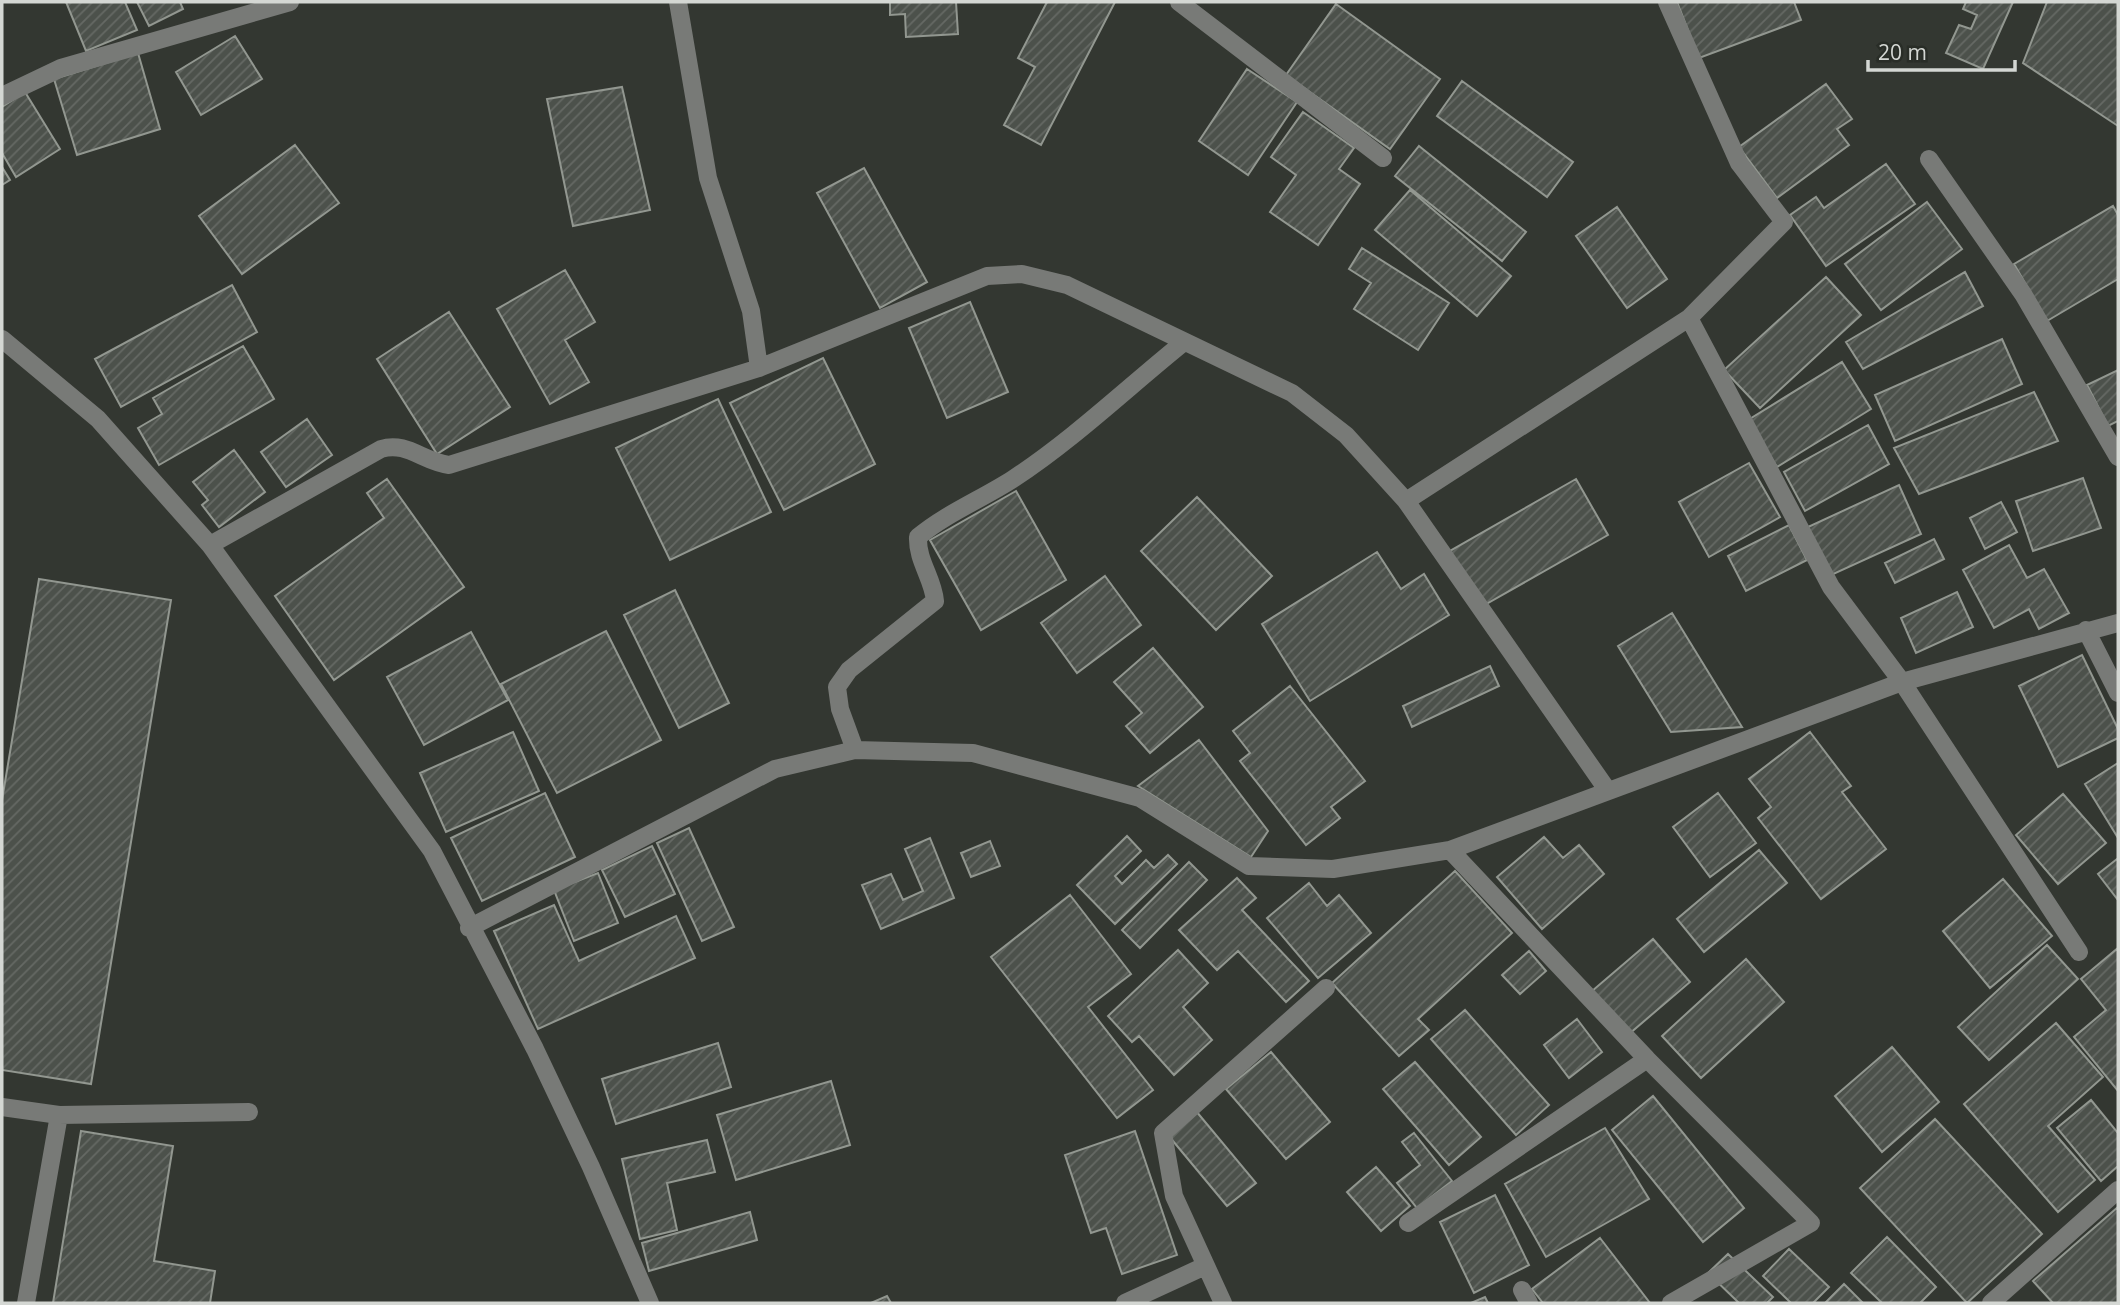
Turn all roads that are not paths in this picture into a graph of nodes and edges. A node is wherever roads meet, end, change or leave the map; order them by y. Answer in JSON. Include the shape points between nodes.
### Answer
{"nodes":[{"id":1,"x":290,"y":2,"type":"edge"},
{"id":2,"x":678,"y":2,"type":"edge"},
{"id":3,"x":1179,"y":2,"type":"edge"},
{"id":4,"x":1667,"y":2,"type":"edge"},
{"id":5,"x":2,"y":96,"type":"edge"},
{"id":6,"x":1382,"y":158,"type":"dead end"},
{"id":7,"x":1929,"y":159,"type":"dead end"},
{"id":8,"x":1689,"y":317,"type":"junction"},
{"id":9,"x":2,"y":339,"type":"edge"},
{"id":10,"x":1184,"y":342,"type":"junction"},
{"id":11,"x":759,"y":368,"type":"junction"},
{"id":12,"x":2118,"y":457,"type":"edge"},
{"id":13,"x":1406,"y":500,"type":"junction"},
{"id":14,"x":210,"y":545,"type":"junction"},
{"id":15,"x":2118,"y":623,"type":"edge"},
{"id":16,"x":2086,"y":630,"type":"junction"},
{"id":17,"x":1902,"y":682,"type":"junction"},
{"id":18,"x":2118,"y":693,"type":"edge"},
{"id":19,"x":855,"y":750,"type":"junction"},
{"id":20,"x":1608,"y":791,"type":"junction"},
{"id":21,"x":1450,"y":850,"type":"junction"},
{"id":22,"x":469,"y":928,"type":"junction"},
{"id":23,"x":2079,"y":952,"type":"dead end"},
{"id":24,"x":1326,"y":988,"type":"dead end"},
{"id":25,"x":1647,"y":1059,"type":"junction"},
{"id":26,"x":2,"y":1107,"type":"edge"},
{"id":27,"x":249,"y":1112,"type":"dead end"},
{"id":28,"x":59,"y":1115,"type":"junction"},
{"id":29,"x":2118,"y":1190,"type":"edge"},
{"id":30,"x":1408,"y":1223,"type":"dead end"},
{"id":31,"x":1205,"y":1266,"type":"junction"},
{"id":32,"x":26,"y":1303,"type":"edge"},
{"id":33,"x":650,"y":1303,"type":"edge"},
{"id":34,"x":1125,"y":1303,"type":"edge"},
{"id":35,"x":1223,"y":1303,"type":"edge"},
{"id":36,"x":1671,"y":1303,"type":"edge"},
{"id":37,"x":1991,"y":1303,"type":"edge"}],
"edges":[{"from":1,"to":5,"type":"street","via":[[61,68]]},
{"from":2,"to":11,"type":"street","via":[[708,178],[751,311]]},
{"from":3,"to":6,"type":"street"},
{"from":4,"to":8,"type":"street","via":[[1739,163],[1784,222]]},
{"from":7,"to":12,"type":"street","via":[[2023,294]]},
{"from":8,"to":13,"type":"street"},
{"from":8,"to":17,"type":"street","via":[[1831,587]]},
{"from":9,"to":14,"type":"street","via":[[98,419]]},
{"from":10,"to":11,"type":"street","via":[[1067,285],[1023,274],[986,276]]},
{"from":10,"to":13,"type":"street","via":[[1292,393],[1346,435]]},
{"from":10,"to":19,"type":"street","via":[[1012,479],[938,520],[918,537],[917,554],[935,601],[849,670],[837,687]]},
{"from":11,"to":14,"type":"street","via":[[449,465],[433,463],[395,444]]},
{"from":13,"to":20,"type":"street"},
{"from":14,"to":22,"type":"street","via":[[432,851]]},
{"from":15,"to":16,"type":"street"},
{"from":16,"to":17,"type":"street"},
{"from":16,"to":18,"type":"street"},
{"from":17,"to":20,"type":"street"},
{"from":17,"to":23,"type":"street"},
{"from":19,"to":21,"type":"street","via":[[973,753],[1140,798],[1249,866],[1333,869]]},
{"from":19,"to":22,"type":"street","via":[[775,769]]},
{"from":20,"to":21,"type":"street"},
{"from":21,"to":25,"type":"street"},
{"from":22,"to":33,"type":"street","via":[[546,1072]]},
{"from":24,"to":31,"type":"street","via":[[1163,1133],[1174,1196]]},
{"from":25,"to":30,"type":"street"},
{"from":25,"to":36,"type":"street","via":[[1811,1223]]},
{"from":26,"to":28,"type":"street"},
{"from":27,"to":28,"type":"street"},
{"from":28,"to":32,"type":"street"},
{"from":29,"to":37,"type":"street"},
{"from":31,"to":34,"type":"street"},
{"from":31,"to":35,"type":"street"}]}
